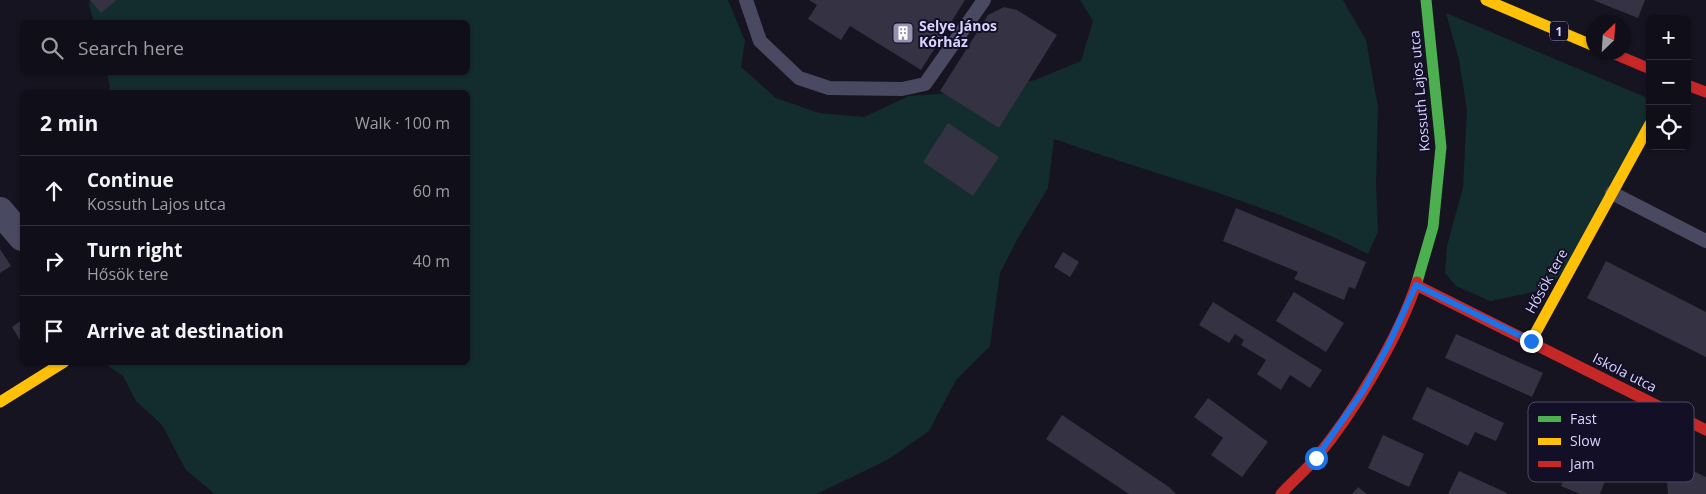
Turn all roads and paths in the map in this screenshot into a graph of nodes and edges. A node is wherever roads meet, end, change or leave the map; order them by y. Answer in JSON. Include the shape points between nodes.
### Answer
{"nodes":[{"id":1,"x":746,"y":0,"type":"edge"},
{"id":2,"x":984,"y":0,"type":"edge"},
{"id":3,"x":1426,"y":0,"type":"edge"},
{"id":4,"x":1486,"y":0,"type":"edge"},
{"id":5,"x":1586,"y":43,"type":"edge"},
{"id":6,"x":1629,"y":60,"type":"edge"},
{"id":7,"x":1646,"y":67,"type":"edge"},
{"id":8,"x":1691,"y":86,"type":"edge"},
{"id":9,"x":1706,"y":92,"type":"edge"},
{"id":10,"x":1646,"y":131,"type":"edge"},
{"id":11,"x":1612,"y":193,"type":"junction"},
{"id":12,"x":0,"y":211,"type":"edge"},
{"id":13,"x":20,"y":235,"type":"edge"},
{"id":14,"x":1706,"y":241,"type":"edge"},
{"id":15,"x":1416,"y":285,"type":"junction"},
{"id":16,"x":1531,"y":341,"type":"junction"},
{"id":17,"x":59,"y":365,"type":"edge"},
{"id":18,"x":0,"y":402,"type":"edge"},
{"id":19,"x":1651,"y":402,"type":"edge"},
{"id":20,"x":1694,"y":424,"type":"edge"},
{"id":21,"x":1706,"y":430,"type":"edge"},
{"id":22,"x":1281,"y":494,"type":"edge"}],
"edges":[{"from":1,"to":2,"type":"lane","via":[[760,41],[799,78],[830,88],[902,89],[925,84]]},
{"from":3,"to":15,"type":"street","name":"Kossuth Lajos utca","via":[[1442,147],[1433,227]]},
{"from":4,"to":5,"type":"street","number":"1"},
{"from":6,"to":7,"type":"street"},
{"from":8,"to":9,"type":"street"},
{"from":10,"to":11,"type":"street","name":"Hősök tere"},
{"from":11,"to":14,"type":"lane"},
{"from":11,"to":16,"type":"street","name":"Hősök tere"},
{"from":12,"to":13,"type":"street"},
{"from":15,"to":16,"type":"street"},
{"from":15,"to":22,"type":"street","name":"Kossuth Lajos utca","via":[[1363,391],[1316,458]]},
{"from":16,"to":19,"type":"street","name":"Iskola utca"},
{"from":17,"to":18,"type":"street"},
{"from":20,"to":21,"type":"street","name":"Iskola utca"}]}
